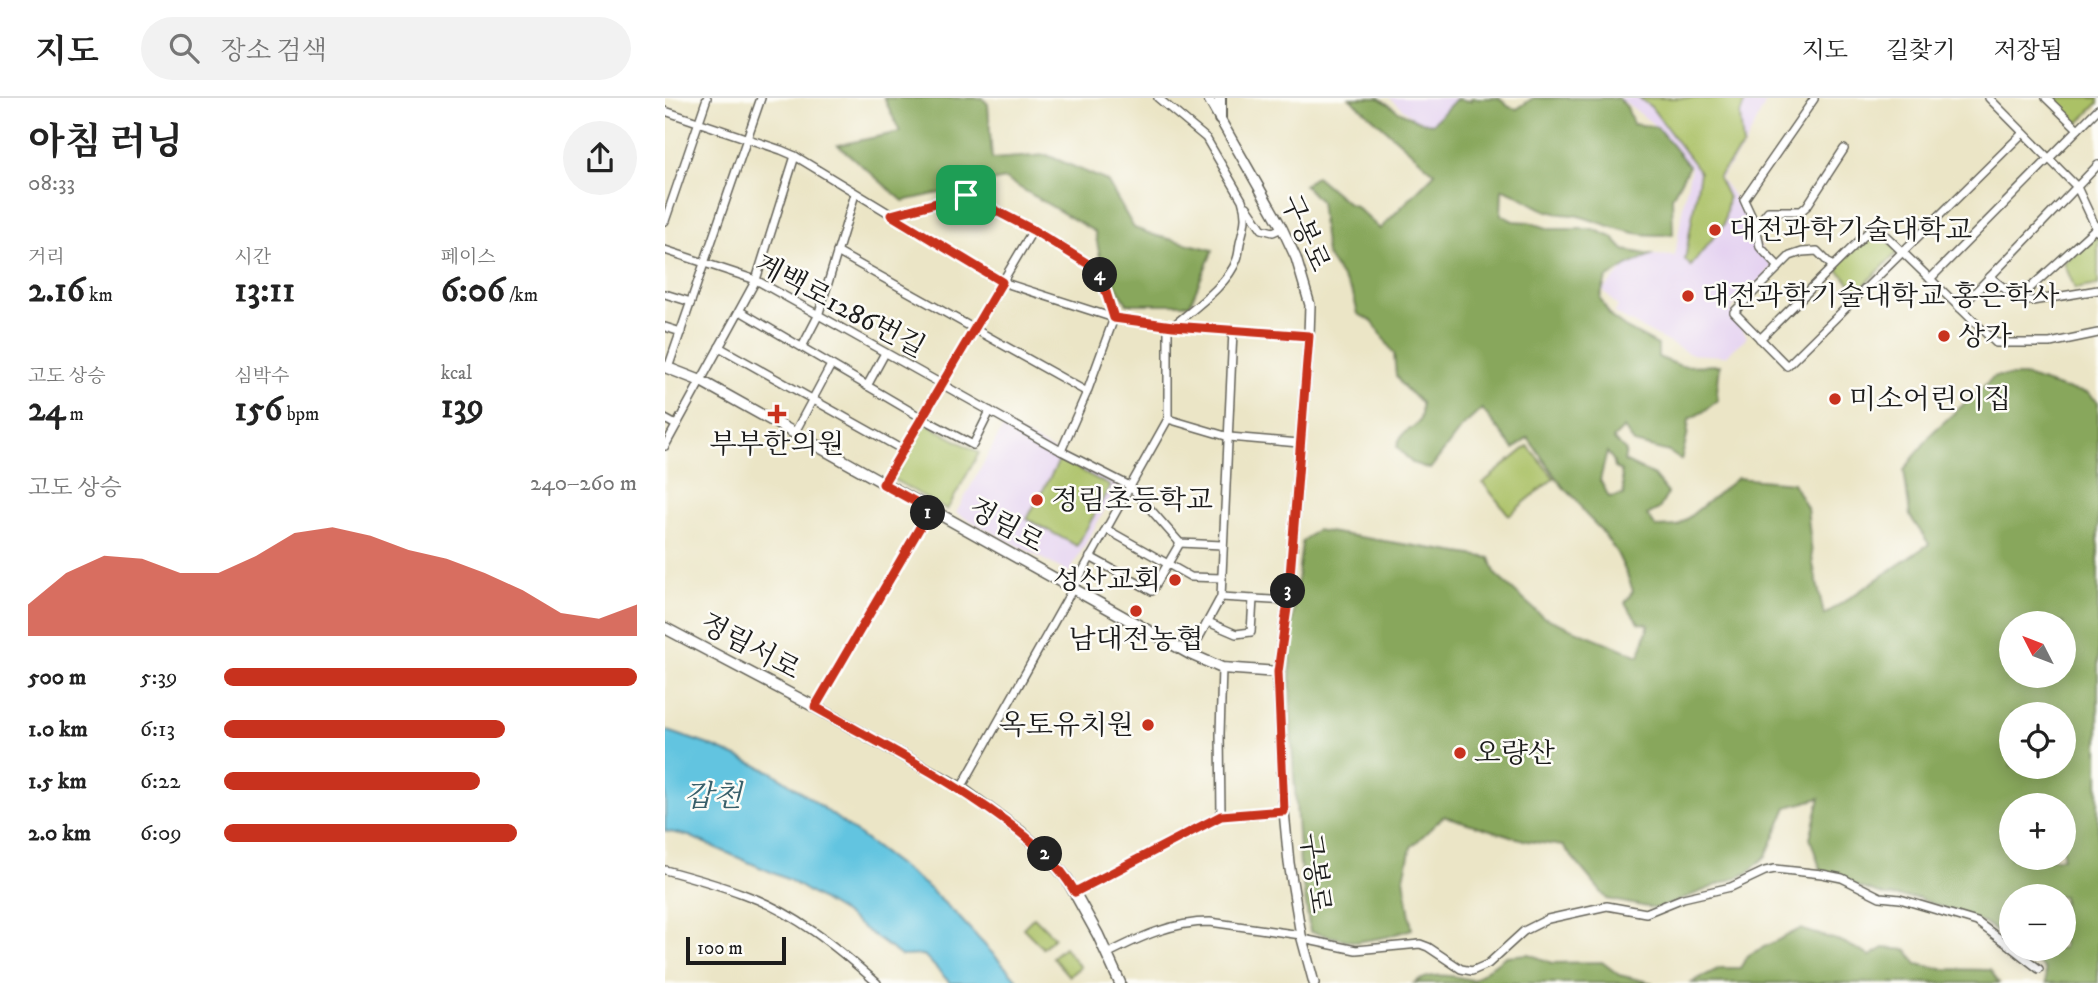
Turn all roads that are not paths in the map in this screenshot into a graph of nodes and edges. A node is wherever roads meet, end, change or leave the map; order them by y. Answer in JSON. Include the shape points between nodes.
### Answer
{"nodes":[{"id":1,"x":707,"y":98,"type":"edge"},
{"id":2,"x":761,"y":98,"type":"edge"},
{"id":3,"x":1158,"y":98,"type":"edge"},
{"id":4,"x":1208,"y":98,"type":"edge"},
{"id":5,"x":1220,"y":98,"type":"edge"},
{"id":6,"x":1989,"y":98,"type":"edge"},
{"id":7,"x":2046,"y":98,"type":"edge"},
{"id":8,"x":1814,"y":99,"type":"edge"},
{"id":9,"x":2098,"y":108,"type":"edge"},
{"id":10,"x":665,"y":111,"type":"edge"},
{"id":11,"x":1220,"y":119,"type":"junction"},
{"id":12,"x":699,"y":122,"type":"junction"},
{"id":13,"x":2078,"y":129,"type":"junction"},
{"id":14,"x":2023,"y":133,"type":"junction"},
{"id":15,"x":747,"y":139,"type":"junction"},
{"id":16,"x":1844,"y":149,"type":"dead end"},
{"id":17,"x":795,"y":156,"type":"junction"},
{"id":18,"x":2049,"y":159,"type":"junction"},
{"id":19,"x":2098,"y":165,"type":"edge"},
{"id":20,"x":2077,"y":187,"type":"junction"},
{"id":21,"x":855,"y":194,"type":"junction"},
{"id":22,"x":1243,"y":200,"type":"junction"},
{"id":23,"x":891,"y":215,"type":"junction"},
{"id":24,"x":665,"y":222,"type":"edge"},
{"id":25,"x":1756,"y":226,"type":"junction"},
{"id":26,"x":1282,"y":228,"type":"junction"},
{"id":27,"x":2097,"y":229,"type":"edge"},
{"id":28,"x":1033,"y":230,"type":"junction"},
{"id":29,"x":665,"y":250,"type":"edge"},
{"id":30,"x":837,"y":252,"type":"junction"},
{"id":31,"x":1903,"y":252,"type":"junction"},
{"id":32,"x":704,"y":263,"type":"junction"},
{"id":33,"x":1832,"y":266,"type":"junction"},
{"id":34,"x":1779,"y":267,"type":"junction"},
{"id":35,"x":1990,"y":277,"type":"junction"},
{"id":36,"x":1930,"y":279,"type":"junction"},
{"id":37,"x":756,"y":281,"type":"junction"},
{"id":38,"x":1002,"y":282,"type":"junction"},
{"id":39,"x":2098,"y":290,"type":"edge"},
{"id":40,"x":665,"y":293,"type":"edge"},
{"id":41,"x":2018,"y":299,"type":"junction"},
{"id":42,"x":691,"y":302,"type":"junction"},
{"id":43,"x":1960,"y":308,"type":"junction"},
{"id":44,"x":740,"y":311,"type":"junction"},
{"id":45,"x":818,"y":316,"type":"junction"},
{"id":46,"x":1114,"y":318,"type":"junction"},
{"id":47,"x":1170,"y":326,"type":"junction"},
{"id":48,"x":665,"y":327,"type":"edge"},
{"id":49,"x":974,"y":330,"type":"junction"},
{"id":50,"x":1233,"y":331,"type":"junction"},
{"id":51,"x":681,"y":332,"type":"junction"},
{"id":52,"x":2098,"y":334,"type":"edge"},
{"id":53,"x":1309,"y":336,"type":"junction"},
{"id":54,"x":1760,"y":339,"type":"junction"},
{"id":55,"x":719,"y":347,"type":"junction"},
{"id":56,"x":802,"y":347,"type":"junction"},
{"id":57,"x":885,"y":353,"type":"junction"},
{"id":58,"x":831,"y":365,"type":"junction"},
{"id":59,"x":667,"y":367,"type":"edge"},
{"id":60,"x":701,"y":381,"type":"junction"},
{"id":61,"x":942,"y":385,"type":"junction"},
{"id":62,"x":867,"y":386,"type":"junction"},
{"id":63,"x":1087,"y":393,"type":"junction"},
{"id":64,"x":813,"y":399,"type":"junction"},
{"id":65,"x":990,"y":411,"type":"junction"},
{"id":66,"x":922,"y":418,"type":"junction"},
{"id":67,"x":665,"y":419,"type":"edge"},
{"id":68,"x":1168,"y":419,"type":"junction"},
{"id":69,"x":677,"y":425,"type":"junction"},
{"id":70,"x":794,"y":433,"type":"junction"},
{"id":71,"x":1229,"y":437,"type":"junction"},
{"id":72,"x":1299,"y":443,"type":"junction"},
{"id":73,"x":665,"y":446,"type":"edge"},
{"id":74,"x":903,"y":450,"type":"junction"},
{"id":75,"x":1061,"y":451,"type":"junction"},
{"id":76,"x":883,"y":484,"type":"junction"},
{"id":77,"x":1130,"y":486,"type":"junction"},
{"id":78,"x":930,"y":510,"type":"junction"},
{"id":79,"x":1106,"y":529,"type":"junction"},
{"id":80,"x":1180,"y":543,"type":"junction"},
{"id":81,"x":1222,"y":545,"type":"junction"},
{"id":82,"x":1090,"y":557,"type":"junction"},
{"id":83,"x":1168,"y":564,"type":"junction"},
{"id":84,"x":1222,"y":578,"type":"junction"},
{"id":85,"x":1073,"y":589,"type":"junction"},
{"id":86,"x":1221,"y":597,"type":"junction"},
{"id":87,"x":1253,"y":599,"type":"junction"},
{"id":88,"x":1288,"y":601,"type":"junction"},
{"id":89,"x":1208,"y":622,"type":"junction"},
{"id":90,"x":665,"y":628,"type":"edge"},
{"id":91,"x":1190,"y":654,"type":"junction"},
{"id":92,"x":1221,"y":668,"type":"junction"},
{"id":93,"x":1278,"y":672,"type":"junction"},
{"id":94,"x":815,"y":707,"type":"junction"},
{"id":95,"x":961,"y":788,"type":"junction"},
{"id":96,"x":1284,"y":811,"type":"junction"},
{"id":97,"x":1221,"y":816,"type":"junction"},
{"id":98,"x":665,"y":870,"type":"edge"},
{"id":99,"x":1075,"y":892,"type":"junction"},
{"id":100,"x":1302,"y":937,"type":"junction"},
{"id":101,"x":1999,"y":938,"type":"edge"},
{"id":102,"x":1107,"y":954,"type":"junction"},
{"id":103,"x":2029,"y":961,"type":"edge"},
{"id":104,"x":2039,"y":969,"type":"dead end"},
{"id":105,"x":877,"y":983,"type":"edge"},
{"id":106,"x":1121,"y":983,"type":"edge"},
{"id":107,"x":1314,"y":983,"type":"edge"}],
"edges":[{"from":1,"to":12,"type":"street"},
{"from":2,"to":15,"type":"street"},
{"from":3,"to":22,"type":"street","via":[[1206,138]]},
{"from":4,"to":11,"type":"street","name":"구봉로"},
{"from":5,"to":11,"type":"main road"},
{"from":6,"to":14,"type":"street"},
{"from":7,"to":13,"type":"street"},
{"from":8,"to":25,"type":"street","via":[[1744,200]]},
{"from":9,"to":13,"type":"street"},
{"from":10,"to":12,"type":"street"},
{"from":11,"to":26,"type":"street","name":"구봉로"},
{"from":12,"to":15,"type":"street"},
{"from":12,"to":24,"type":"street"},
{"from":13,"to":18,"type":"street"},
{"from":14,"to":18,"type":"street"},
{"from":14,"to":31,"type":"street"},
{"from":15,"to":17,"type":"street"},
{"from":15,"to":32,"type":"street"},
{"from":16,"to":25,"type":"street","via":[[1807,206],[1801,211],[1767,211]]},
{"from":17,"to":21,"type":"street"},
{"from":17,"to":37,"type":"street"},
{"from":18,"to":20,"type":"street"},
{"from":18,"to":36,"type":"street"},
{"from":19,"to":20,"type":"street"},
{"from":20,"to":27,"type":"street"},
{"from":20,"to":35,"type":"street"},
{"from":21,"to":23,"type":"street"},
{"from":21,"to":30,"type":"street"},
{"from":22,"to":26,"type":"street","via":[[1262,229],[1273,232]]},
{"from":22,"to":47,"type":"street","via":[[1245,228],[1232,270]]},
{"from":23,"to":28,"type":"street","via":[[966,195]]},
{"from":23,"to":38,"type":"street"},
{"from":25,"to":34,"type":"street","via":[[1760,247]]},
{"from":26,"to":53,"type":"street","name":"구봉로","via":[[1310,305]]},
{"from":27,"to":41,"type":"street"},
{"from":28,"to":38,"type":"street"},
{"from":28,"to":46,"type":"street","via":[[1093,267],[1101,276]]},
{"from":29,"to":32,"type":"street","name":"계백로1286번길"},
{"from":30,"to":45,"type":"street"},
{"from":30,"to":49,"type":"street"},
{"from":31,"to":33,"type":"street","via":[[1885,235],[1867,233]]},
{"from":31,"to":36,"type":"street"},
{"from":31,"to":54,"type":"street","via":[[1787,366]]},
{"from":32,"to":37,"type":"street","name":"계백로1286번길"},
{"from":32,"to":42,"type":"street"},
{"from":33,"to":34,"type":"street","via":[[1817,251],[1790,256]]},
{"from":33,"to":54,"type":"street"},
{"from":34,"to":54,"type":"street","via":[[1734,312]]},
{"from":35,"to":41,"type":"street"},
{"from":35,"to":43,"type":"street"},
{"from":36,"to":43,"type":"street"},
{"from":37,"to":44,"type":"street"},
{"from":37,"to":45,"type":"street","name":"계백로1286번길"},
{"from":38,"to":46,"type":"street"},
{"from":38,"to":49,"type":"street"},
{"from":39,"to":41,"type":"street","via":[[2032,301]]},
{"from":40,"to":42,"type":"street"},
{"from":42,"to":51,"type":"street"},
{"from":43,"to":52,"type":"street","via":[[1996,343],[2050,343]]},
{"from":44,"to":55,"type":"street"},
{"from":44,"to":56,"type":"street"},
{"from":45,"to":56,"type":"street"},
{"from":45,"to":57,"type":"street","name":"계백로1286번길"},
{"from":46,"to":47,"type":"street"},
{"from":46,"to":63,"type":"street"},
{"from":47,"to":50,"type":"street"},
{"from":47,"to":68,"type":"street"},
{"from":48,"to":51,"type":"street"},
{"from":49,"to":61,"type":"street"},
{"from":49,"to":63,"type":"street"},
{"from":50,"to":53,"type":"street"},
{"from":50,"to":71,"type":"street"},
{"from":51,"to":59,"type":"street"},
{"from":53,"to":72,"type":"street","name":"구봉로"},
{"from":55,"to":60,"type":"street"},
{"from":55,"to":64,"type":"street"},
{"from":56,"to":58,"type":"street"},
{"from":57,"to":61,"type":"street","name":"계백로1286번길"},
{"from":57,"to":62,"type":"street"},
{"from":58,"to":62,"type":"street"},
{"from":58,"to":64,"type":"street"},
{"from":59,"to":60,"type":"main road","name":"정림로"},
{"from":60,"to":69,"type":"street"},
{"from":60,"to":70,"type":"main road","name":"정림로"},
{"from":61,"to":65,"type":"street","name":"계백로1286번길"},
{"from":61,"to":66,"type":"street"},
{"from":62,"to":66,"type":"street"},
{"from":63,"to":75,"type":"street"},
{"from":64,"to":70,"type":"street"},
{"from":64,"to":74,"type":"street"},
{"from":65,"to":66,"type":"street","via":[[973,445]]},
{"from":65,"to":75,"type":"street","name":"계백로1286번길"},
{"from":66,"to":74,"type":"street"},
{"from":67,"to":69,"type":"street"},
{"from":68,"to":71,"type":"street"},
{"from":68,"to":77,"type":"street"},
{"from":69,"to":73,"type":"street"},
{"from":70,"to":76,"type":"main road","name":"정림로"},
{"from":71,"to":72,"type":"street"},
{"from":71,"to":81,"type":"street"},
{"from":72,"to":88,"type":"street","name":"구봉로"},
{"from":74,"to":76,"type":"street"},
{"from":75,"to":77,"type":"street","name":"계백로1286번길"},
{"from":76,"to":78,"type":"main road","name":"정림로"},
{"from":77,"to":79,"type":"street"},
{"from":77,"to":80,"type":"street","name":"계백로1286번길"},
{"from":78,"to":85,"type":"main road","name":"정림로"},
{"from":78,"to":94,"type":"street"},
{"from":79,"to":82,"type":"street"},
{"from":79,"to":83,"type":"street"},
{"from":80,"to":81,"type":"street"},
{"from":80,"to":83,"type":"street"},
{"from":81,"to":84,"type":"street"},
{"from":82,"to":83,"type":"street","via":[[1152,591]]},
{"from":82,"to":85,"type":"street"},
{"from":83,"to":84,"type":"street","via":[[1191,577]]},
{"from":84,"to":86,"type":"street"},
{"from":85,"to":91,"type":"main road","name":"정림로"},
{"from":85,"to":95,"type":"street"},
{"from":86,"to":87,"type":"street"},
{"from":86,"to":89,"type":"street"},
{"from":87,"to":88,"type":"street"},
{"from":87,"to":89,"type":"street","via":[[1251,632],[1236,634]]},
{"from":88,"to":93,"type":"street","name":"구봉로"},
{"from":89,"to":91,"type":"street"},
{"from":90,"to":94,"type":"main road","name":"정림서로"},
{"from":91,"to":92,"type":"main road","name":"정림로"},
{"from":92,"to":93,"type":"main road","name":"정림로"},
{"from":92,"to":97,"type":"street"},
{"from":93,"to":96,"type":"street","name":"구봉로"},
{"from":94,"to":95,"type":"main road","name":"정림서로"},
{"from":95,"to":99,"type":"main road","name":"정림서로","via":[[1048,856]]},
{"from":96,"to":97,"type":"street"},
{"from":96,"to":100,"type":"street","name":"구봉로"},
{"from":97,"to":99,"type":"street"},
{"from":98,"to":105,"type":"street","via":[[744,894],[803,923]]},
{"from":99,"to":102,"type":"main road","name":"정림서로"},
{"from":100,"to":101,"type":"street","via":[[1356,950],[1420,944],[1472,971],[1548,919],[1607,906],[1646,913],[1776,869],[1842,878],[1880,897],[1977,922]]},
{"from":100,"to":102,"type":"street","via":[[1195,922],[1159,930]]},
{"from":100,"to":107,"type":"street","name":"구봉로"},
{"from":102,"to":106,"type":"main road","name":"정림서로"},
{"from":103,"to":104,"type":"street"}]}
